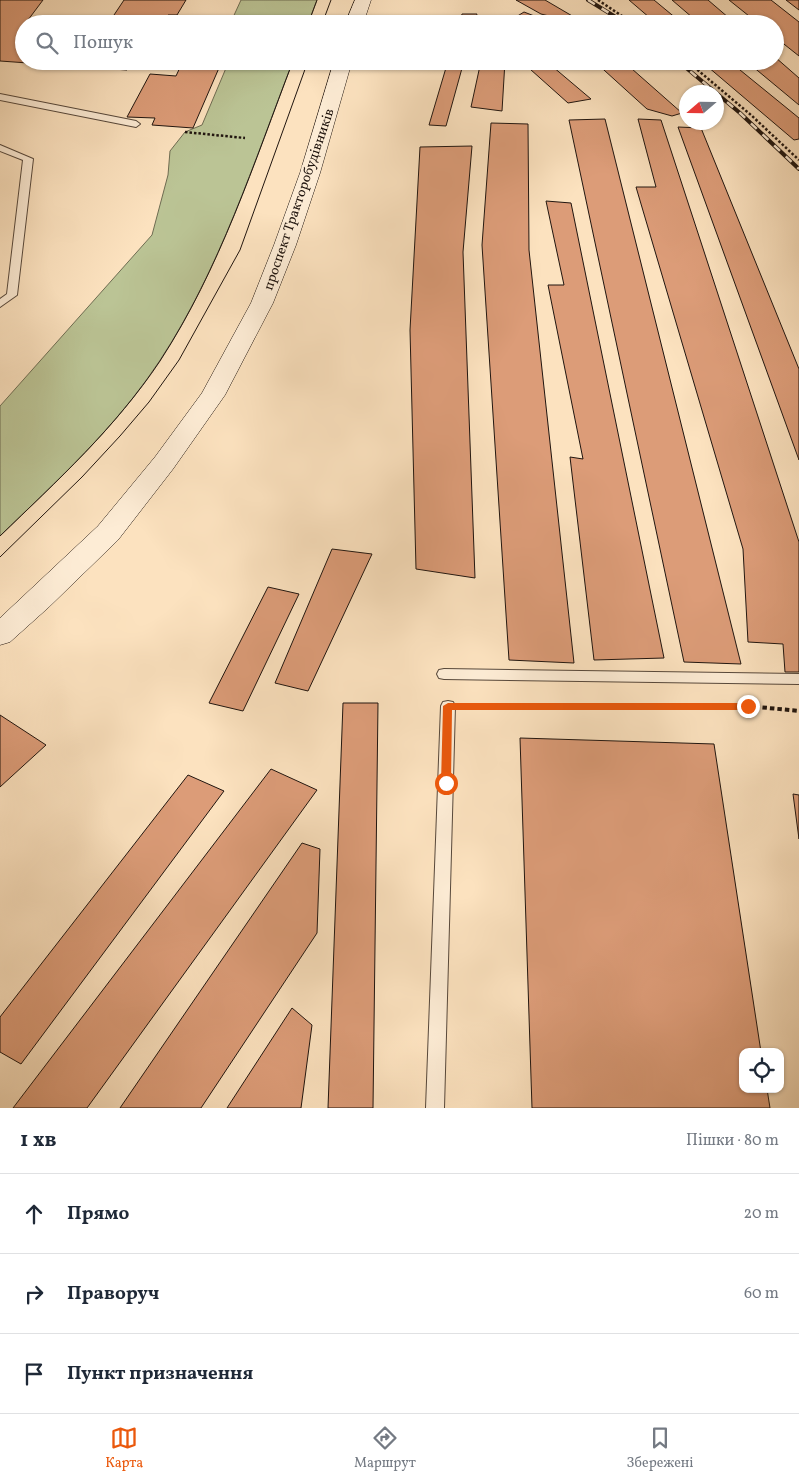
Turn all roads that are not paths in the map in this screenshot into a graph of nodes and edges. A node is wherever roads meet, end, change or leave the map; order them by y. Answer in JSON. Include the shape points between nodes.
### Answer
{"nodes":[{"id":1,"x":363,"y":0,"type":"edge"},
{"id":2,"x":357,"y":15,"type":"edge"},
{"id":3,"x":340,"y":70,"type":"edge"},
{"id":4,"x":0,"y":97,"type":"edge"},
{"id":5,"x":136,"y":124,"type":"dead end"},
{"id":6,"x":0,"y":148,"type":"edge"},
{"id":7,"x":0,"y":304,"type":"edge"},
{"id":8,"x":0,"y":634,"type":"edge"},
{"id":9,"x":444,"y":674,"type":"dead end"},
{"id":10,"x":799,"y":679,"type":"edge"},
{"id":11,"x":448,"y":706,"type":"road end"},
{"id":12,"x":435,"y":1108,"type":"edge"}],
"edges":[{"from":1,"to":2,"type":"main road"},
{"from":3,"to":8,"type":"main road","name":"проспект Тракторобудівників","via":[[285,245],[262,303],[213,395],[108,533]]},
{"from":4,"to":5,"type":"lane"},
{"from":6,"to":7,"type":"lane","via":[[28,159],[12,295]]},
{"from":9,"to":10,"type":"lane"},
{"from":11,"to":12,"type":"lane"}]}
